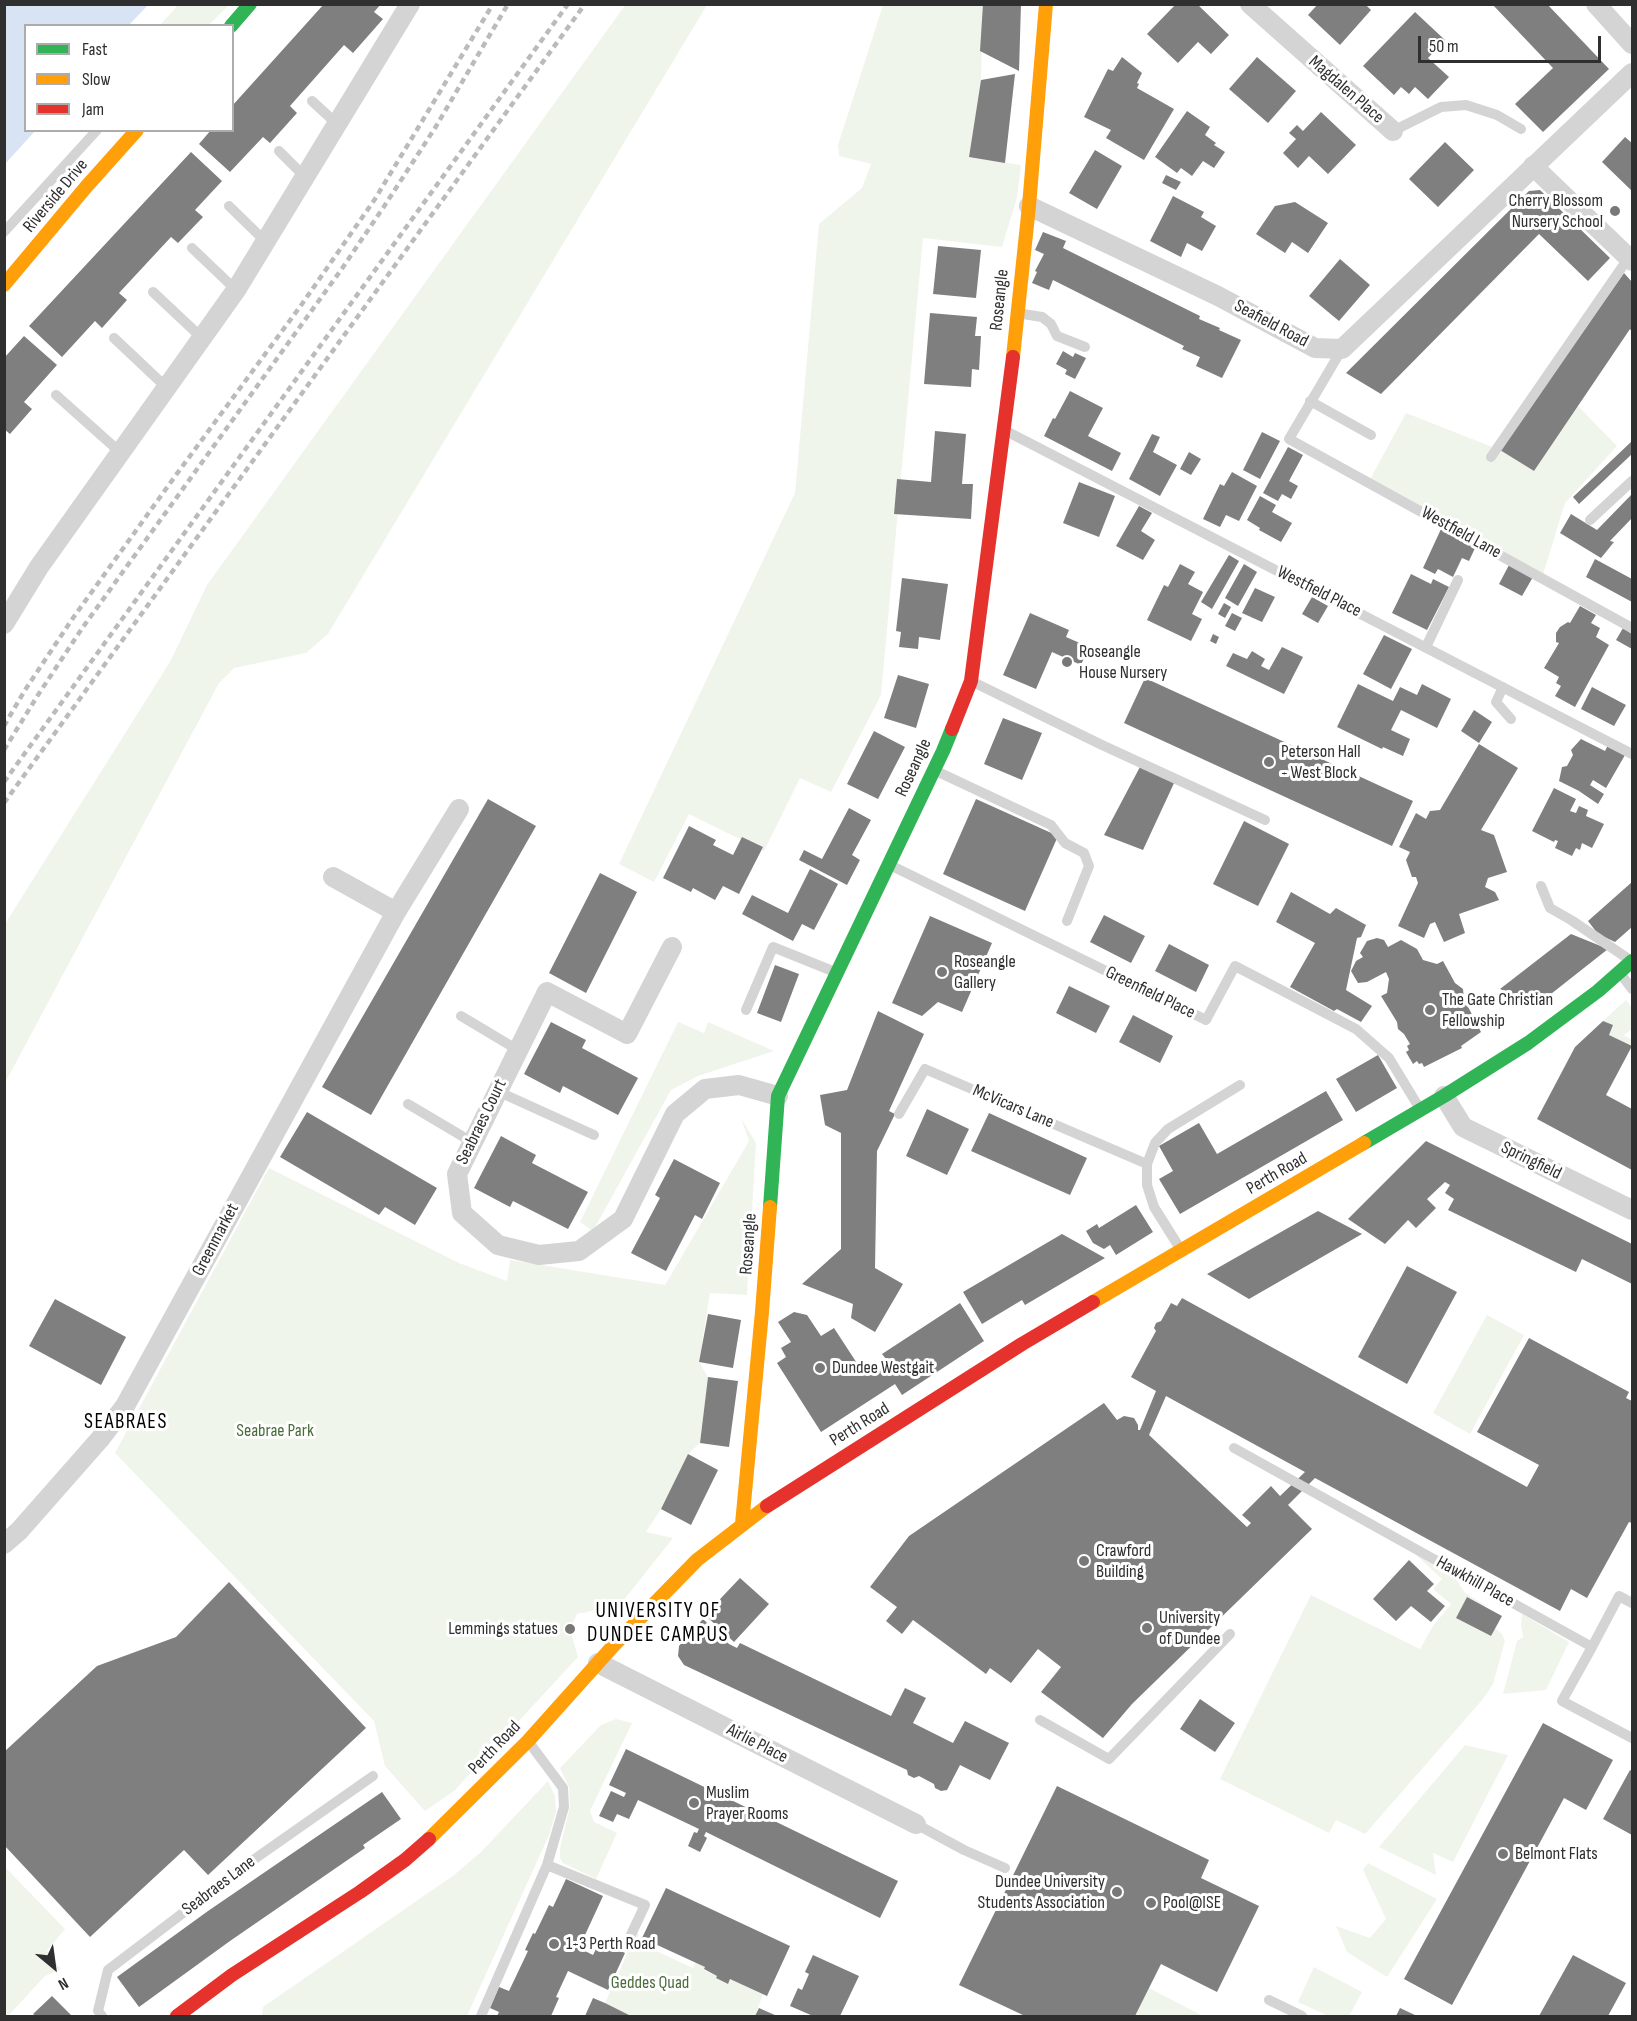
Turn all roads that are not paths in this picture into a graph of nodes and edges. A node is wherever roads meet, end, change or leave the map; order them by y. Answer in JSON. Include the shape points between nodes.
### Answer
{"nodes":[{"id":1,"x":250,"y":4,"type":"edge"},
{"id":2,"x":410,"y":4,"type":"edge"},
{"id":3,"x":1250,"y":4,"type":"edge"},
{"id":4,"x":1596,"y":4,"type":"edge"},
{"id":5,"x":1051,"y":8,"type":"edge"},
{"id":6,"x":233,"y":24,"type":"edge"},
{"id":7,"x":1632,"y":44,"type":"edge"},
{"id":8,"x":1632,"y":73,"type":"edge"},
{"id":9,"x":312,"y":101,"type":"dead end"},
{"id":10,"x":337,"y":124,"type":"junction"},
{"id":11,"x":1521,"y":129,"type":"dead end"},
{"id":12,"x":1393,"y":131,"type":"joint"},
{"id":13,"x":95,"y":132,"type":"edge"},
{"id":14,"x":135,"y":132,"type":"edge"},
{"id":15,"x":279,"y":151,"type":"dead end"},
{"id":16,"x":1533,"y":166,"type":"junction"},
{"id":17,"x":305,"y":177,"type":"junction"},
{"id":18,"x":229,"y":206,"type":"dead end"},
{"id":19,"x":1029,"y":206,"type":"junction"},
{"id":20,"x":4,"y":232,"type":"edge"},
{"id":21,"x":266,"y":242,"type":"junction"},
{"id":22,"x":192,"y":248,"type":"dead end"},
{"id":23,"x":1631,"y":259,"type":"edge"},
{"id":24,"x":4,"y":285,"type":"edge"},
{"id":25,"x":236,"y":290,"type":"junction"},
{"id":26,"x":153,"y":292,"type":"dead end"},
{"id":27,"x":1017,"y":313,"type":"junction"},
{"id":28,"x":114,"y":338,"type":"dead end"},
{"id":29,"x":202,"y":338,"type":"junction"},
{"id":30,"x":1085,"y":346,"type":"dead end"},
{"id":31,"x":1342,"y":349,"type":"junction"},
{"id":32,"x":167,"y":387,"type":"junction"},
{"id":33,"x":56,"y":395,"type":"dead end"},
{"id":34,"x":1310,"y":401,"type":"junction"},
{"id":35,"x":1004,"y":430,"type":"junction"},
{"id":36,"x":1371,"y":435,"type":"dead end"},
{"id":37,"x":121,"y":453,"type":"junction"},
{"id":38,"x":1491,"y":457,"type":"dead end"},
{"id":39,"x":1632,"y":481,"type":"edge"},
{"id":40,"x":1590,"y":520,"type":"dead end"},
{"id":41,"x":1458,"y":580,"type":"dead end"},
{"id":42,"x":4,"y":624,"type":"edge"},
{"id":43,"x":1632,"y":628,"type":"edge"},
{"id":44,"x":1426,"y":647,"type":"junction"},
{"id":45,"x":971,"y":681,"type":"junction"},
{"id":46,"x":1503,"y":687,"type":"junction"},
{"id":47,"x":1511,"y":719,"type":"dead end"},
{"id":48,"x":1632,"y":754,"type":"edge"},
{"id":49,"x":934,"y":770,"type":"junction"},
{"id":50,"x":459,"y":809,"type":"dead end"},
{"id":51,"x":1265,"y":820,"type":"dead end"},
{"id":52,"x":888,"y":864,"type":"junction"},
{"id":53,"x":333,"y":877,"type":"dead end"},
{"id":54,"x":1541,"y":886,"type":"dead end"},
{"id":55,"x":396,"y":912,"type":"junction"},
{"id":56,"x":1067,"y":921,"type":"dead end"},
{"id":57,"x":672,"y":947,"type":"dead end"},
{"id":58,"x":1632,"y":962,"type":"edge"},
{"id":59,"x":1619,"y":972,"type":"junction"},
{"id":60,"x":836,"y":973,"type":"junction"},
{"id":61,"x":1632,"y":989,"type":"edge"},
{"id":62,"x":746,"y":1010,"type":"dead end"},
{"id":63,"x":461,"y":1016,"type":"dead end"},
{"id":64,"x":518,"y":1050,"type":"junction"},
{"id":65,"x":1240,"y":1085,"type":"dead end"},
{"id":66,"x":497,"y":1091,"type":"junction"},
{"id":67,"x":778,"y":1096,"type":"junction"},
{"id":68,"x":1444,"y":1096,"type":"junction"},
{"id":69,"x":408,"y":1104,"type":"dead end"},
{"id":70,"x":1420,"y":1110,"type":"junction"},
{"id":71,"x":899,"y":1114,"type":"dead end"},
{"id":72,"x":594,"y":1135,"type":"dead end"},
{"id":73,"x":472,"y":1142,"type":"junction"},
{"id":74,"x":1147,"y":1164,"type":"junction"},
{"id":75,"x":1632,"y":1210,"type":"edge"},
{"id":76,"x":1181,"y":1250,"type":"junction"},
{"id":77,"x":1234,"y":1448,"type":"dead end"},
{"id":78,"x":742,"y":1524,"type":"junction"},
{"id":79,"x":4,"y":1545,"type":"edge"},
{"id":80,"x":1632,"y":1604,"type":"edge"},
{"id":81,"x":1230,"y":1634,"type":"dead end"},
{"id":82,"x":1592,"y":1647,"type":"junction"},
{"id":83,"x":598,"y":1663,"type":"junction"},
{"id":84,"x":1040,"y":1720,"type":"dead end"},
{"id":85,"x":1632,"y":1738,"type":"edge"},
{"id":86,"x":528,"y":1741,"type":"junction"},
{"id":87,"x":373,"y":1776,"type":"dead end"},
{"id":88,"x":916,"y":1824,"type":"joint"},
{"id":89,"x":547,"y":1865,"type":"junction"},
{"id":90,"x":1005,"y":1868,"type":"dead end"},
{"id":91,"x":628,"y":1941,"type":"dead end"},
{"id":92,"x":1269,"y":2000,"type":"dead end"},
{"id":93,"x":182,"y":2015,"type":"edge"},
{"id":94,"x":102,"y":2016,"type":"edge"},
{"id":95,"x":481,"y":2016,"type":"edge"},
{"id":96,"x":1302,"y":2016,"type":"edge"}],
"edges":[{"from":1,"to":6,"type":"street"},
{"from":2,"to":10,"type":"street"},
{"from":3,"to":12,"type":"street","name":"Magdalen Place"},
{"from":4,"to":7,"type":"street"},
{"from":5,"to":19,"type":"street","name":"Roseangle"},
{"from":8,"to":16,"type":"street"},
{"from":9,"to":10,"type":"lane"},
{"from":10,"to":17,"type":"street"},
{"from":11,"to":12,"type":"lane","name":"Magdalen Place","via":[[1497,115],[1466,105],[1441,107]]},
{"from":13,"to":20,"type":"lane"},
{"from":14,"to":24,"type":"street","name":"Riverside Drive"},
{"from":15,"to":17,"type":"lane"},
{"from":16,"to":23,"type":"street"},
{"from":16,"to":31,"type":"street"},
{"from":17,"to":21,"type":"street"},
{"from":18,"to":21,"type":"lane"},
{"from":19,"to":27,"type":"street","name":"Roseangle"},
{"from":19,"to":31,"type":"street","name":"Seafield Road","via":[[1218,296],[1316,348]]},
{"from":21,"to":25,"type":"street"},
{"from":22,"to":25,"type":"lane"},
{"from":23,"to":38,"type":"lane"},
{"from":25,"to":29,"type":"street"},
{"from":26,"to":29,"type":"lane"},
{"from":27,"to":30,"type":"lane","via":[[1042,317],[1058,336]]},
{"from":27,"to":35,"type":"street","name":"Roseangle"},
{"from":28,"to":32,"type":"lane"},
{"from":29,"to":32,"type":"street"},
{"from":31,"to":34,"type":"lane"},
{"from":32,"to":37,"type":"street"},
{"from":33,"to":37,"type":"lane"},
{"from":34,"to":36,"type":"lane"},
{"from":34,"to":43,"type":"lane","name":"Westfield Lane","via":[[1288,439]]},
{"from":35,"to":44,"type":"lane","name":"Westfield Place"},
{"from":35,"to":45,"type":"street","name":"Roseangle"},
{"from":37,"to":42,"type":"street","via":[[39,567]]},
{"from":39,"to":40,"type":"lane"},
{"from":41,"to":44,"type":"lane"},
{"from":44,"to":46,"type":"lane","name":"Westfield Place"},
{"from":45,"to":49,"type":"street","name":"Roseangle"},
{"from":45,"to":51,"type":"lane"},
{"from":46,"to":47,"type":"lane","via":[[1496,702]]},
{"from":46,"to":48,"type":"lane","name":"Westfield Place"},
{"from":49,"to":52,"type":"street","name":"Roseangle"},
{"from":49,"to":56,"type":"lane","via":[[1051,825],[1065,843],[1084,853],[1089,866]]},
{"from":50,"to":55,"type":"street","name":"Greenmarket"},
{"from":52,"to":60,"type":"street","name":"Roseangle"},
{"from":52,"to":70,"type":"lane","name":"Greenfield Place","via":[[1206,1020],[1235,966],[1356,1029],[1389,1058]]},
{"from":53,"to":55,"type":"street"},
{"from":54,"to":58,"type":"lane","via":[[1550,908]]},
{"from":55,"to":79,"type":"street","name":"Greenmarket","via":[[125,1406]]},
{"from":57,"to":64,"type":"street","name":"Seabraes Court","via":[[627,1034],[547,992]]},
{"from":58,"to":59,"type":"street","name":"Perth Road"},
{"from":59,"to":61,"type":"lane"},
{"from":59,"to":68,"type":"street","name":"Perth Road","via":[[1528,1043]]},
{"from":60,"to":62,"type":"lane","via":[[773,947]]},
{"from":60,"to":67,"type":"street","name":"Roseangle"},
{"from":63,"to":64,"type":"lane"},
{"from":64,"to":66,"type":"street","name":"Seabraes Court"},
{"from":65,"to":74,"type":"lane","via":[[1168,1129],[1155,1143]]},
{"from":66,"to":72,"type":"lane"},
{"from":66,"to":73,"type":"street","name":"Seabraes Court"},
{"from":67,"to":73,"type":"street","name":"Seabraes Court","via":[[739,1085],[705,1089],[675,1114],[623,1219],[579,1251],[538,1256],[498,1245],[462,1213],[457,1174]]},
{"from":67,"to":78,"type":"street","name":"Roseangle"},
{"from":68,"to":70,"type":"street","name":"Perth Road"},
{"from":68,"to":75,"type":"street","name":"Springfield","via":[[1463,1127]]},
{"from":69,"to":73,"type":"lane"},
{"from":70,"to":76,"type":"street","name":"Perth Road"},
{"from":71,"to":74,"type":"lane","name":"McVicars Lane","via":[[925,1070]]},
{"from":74,"to":76,"type":"lane","via":[[1147,1185],[1154,1207]]},
{"from":76,"to":78,"type":"street","name":"Perth Road","via":[[1022,1344]]},
{"from":77,"to":82,"type":"lane","name":"Hawkhill Place"},
{"from":78,"to":83,"type":"street","name":"Perth Road","via":[[697,1560]]},
{"from":80,"to":82,"type":"lane","via":[[1619,1596]]},
{"from":81,"to":84,"type":"lane","via":[[1108,1760]]},
{"from":82,"to":85,"type":"lane","via":[[1562,1701]]},
{"from":83,"to":86,"type":"street","name":"Perth Road"},
{"from":83,"to":88,"type":"street","name":"Airlie Place"},
{"from":86,"to":89,"type":"lane","via":[[563,1788],[564,1808]]},
{"from":86,"to":93,"type":"street","name":"Perth Road","via":[[405,1860],[232,1975]]},
{"from":87,"to":94,"type":"lane","name":"Seabraes Lane","via":[[246,1865],[108,1970],[98,2011]]},
{"from":88,"to":90,"type":"lane"},
{"from":89,"to":91,"type":"lane","via":[[645,1905]]},
{"from":89,"to":95,"type":"lane"},
{"from":92,"to":96,"type":"lane"}]}
